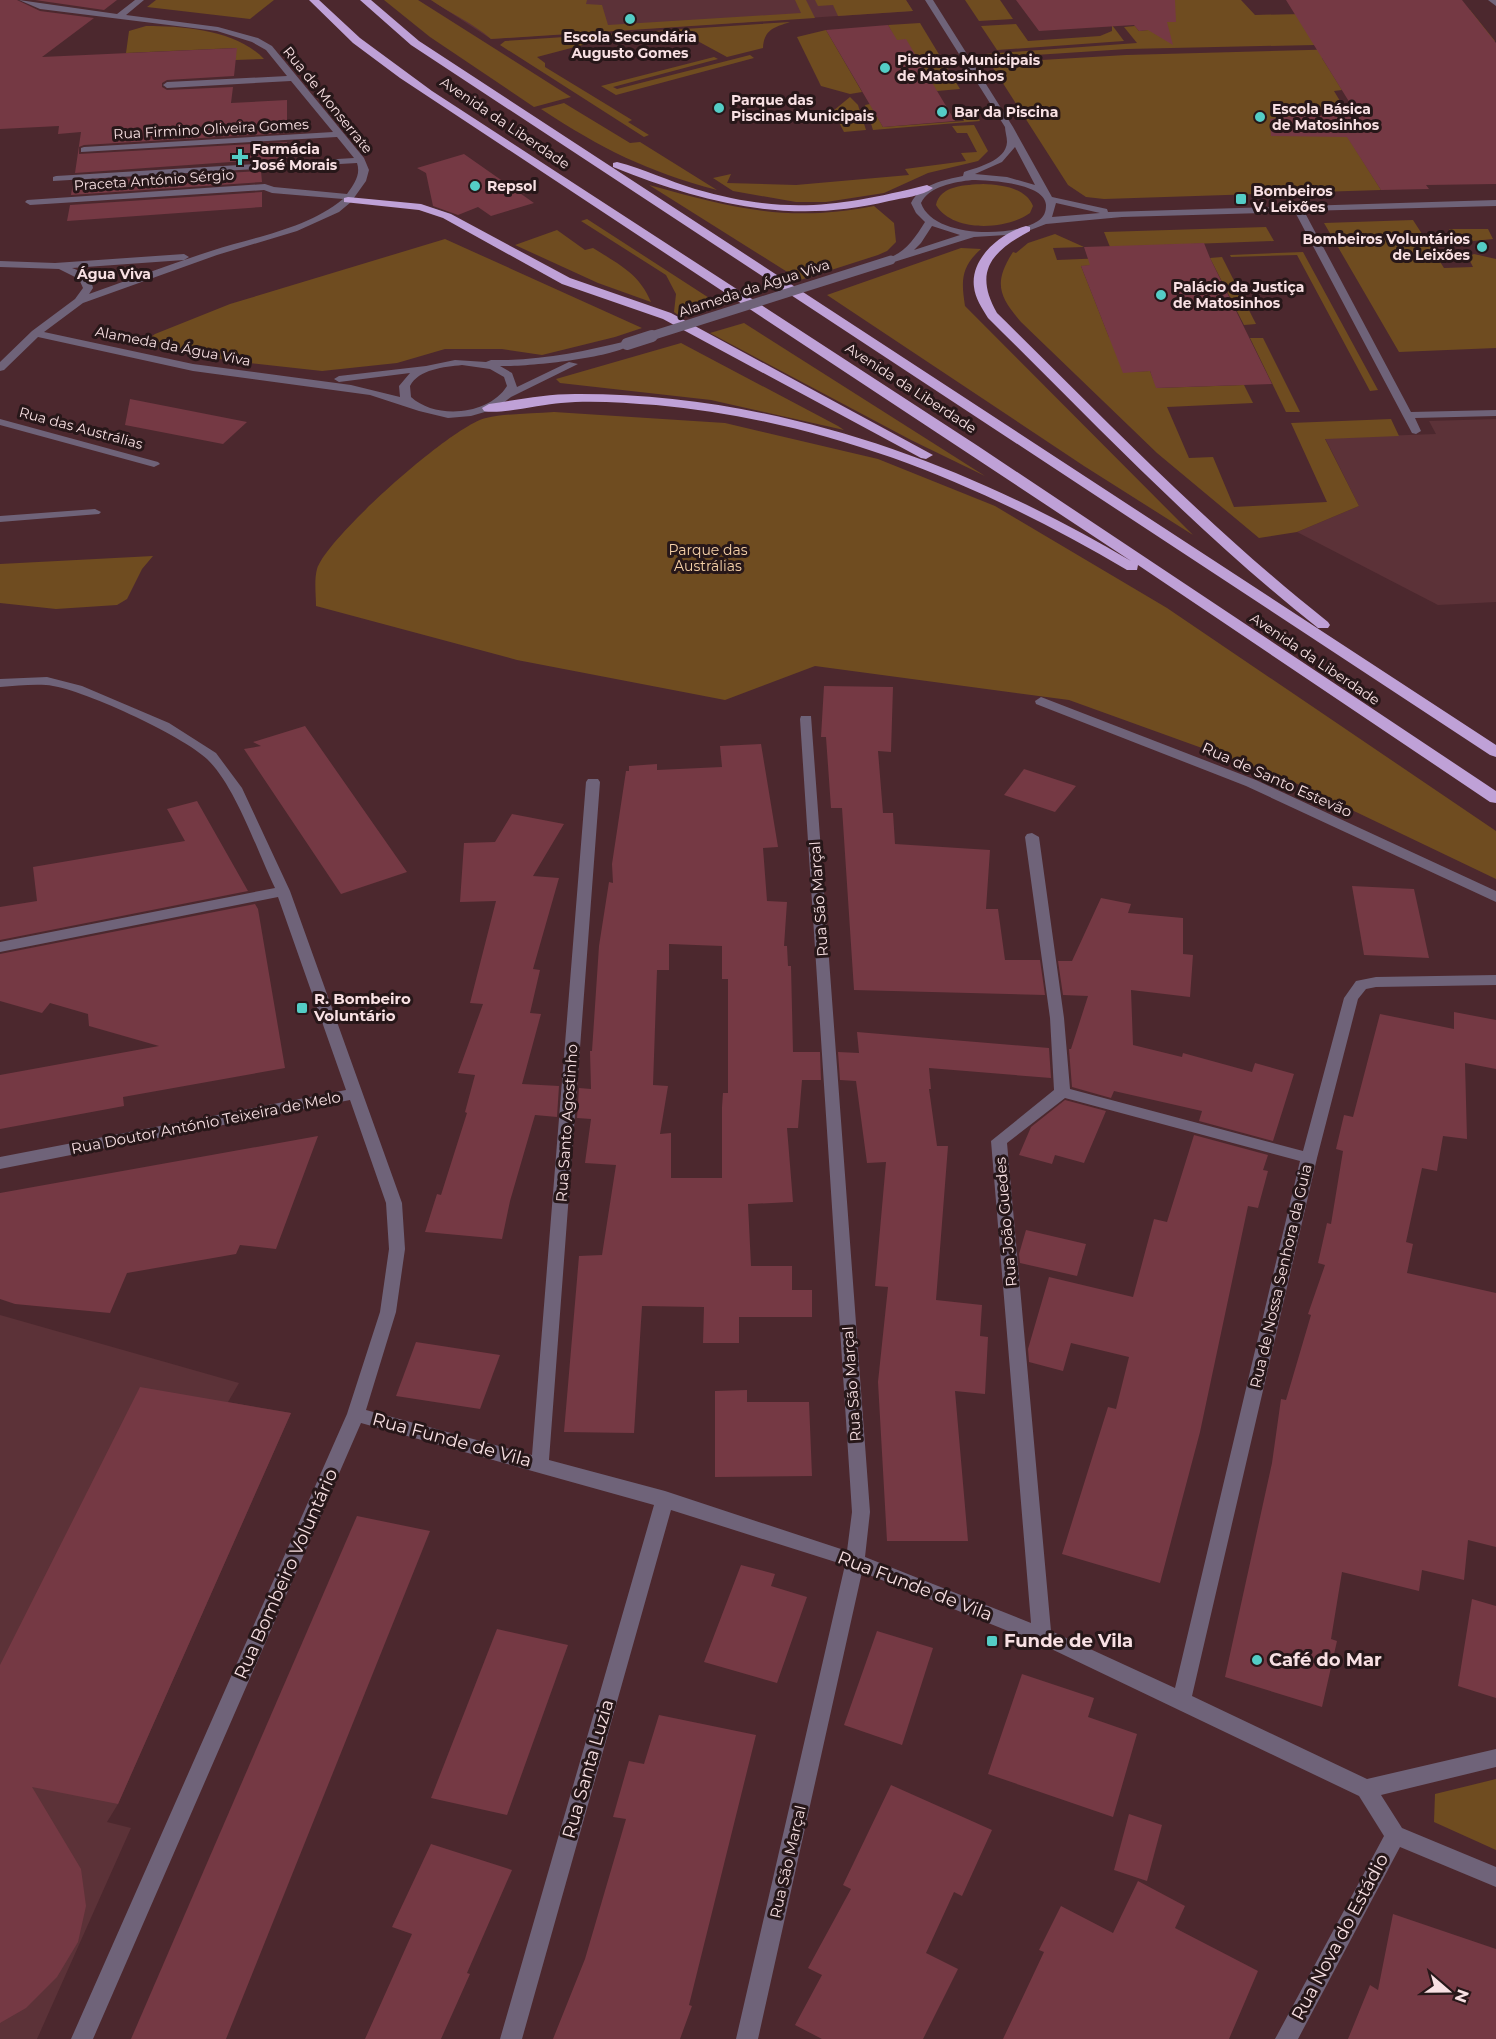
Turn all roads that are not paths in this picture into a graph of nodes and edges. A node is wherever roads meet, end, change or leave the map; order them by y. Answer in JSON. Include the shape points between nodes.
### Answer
{"nodes":[{"id":1,"x":23,"y":0,"type":"edge"},
{"id":2,"x":140,"y":0,"type":"edge"},
{"id":3,"x":314,"y":0,"type":"edge"},
{"id":4,"x":365,"y":0,"type":"edge"},
{"id":5,"x":929,"y":0,"type":"edge"},
{"id":6,"x":1492,"y":0,"type":"edge"},
{"id":7,"x":1496,"y":4,"type":"edge"},
{"id":8,"x":119,"y":15,"type":"junction"},
{"id":9,"x":295,"y":78,"type":"junction"},
{"id":10,"x":167,"y":85,"type":"dead end"},
{"id":11,"x":543,"y":127,"type":"junction"},
{"id":12,"x":1009,"y":127,"type":"junction"},
{"id":13,"x":341,"y":134,"type":"junction"},
{"id":14,"x":84,"y":150,"type":"dead end"},
{"id":15,"x":361,"y":160,"type":"junction"},
{"id":16,"x":56,"y":179,"type":"dead end"},
{"id":17,"x":952,"y":179,"type":"junction"},
{"id":18,"x":927,"y":188,"type":"junction"},
{"id":19,"x":1047,"y":197,"type":"junction"},
{"id":20,"x":349,"y":198,"type":"junction"},
{"id":21,"x":30,"y":202,"type":"dead end"},
{"id":22,"x":1496,"y":202,"type":"edge"},
{"id":23,"x":1298,"y":209,"type":"junction"},
{"id":24,"x":1122,"y":214,"type":"junction"},
{"id":25,"x":930,"y":221,"type":"junction"},
{"id":26,"x":1044,"y":221,"type":"junction"},
{"id":27,"x":1026,"y":229,"type":"junction"},
{"id":28,"x":975,"y":234,"type":"junction"},
{"id":29,"x":214,"y":253,"type":"junction"},
{"id":30,"x":891,"y":260,"type":"junction"},
{"id":31,"x":0,"y":264,"type":"edge"},
{"id":32,"x":55,"y":266,"type":"junction"},
{"id":33,"x":79,"y":301,"type":"junction"},
{"id":34,"x":36,"y":333,"type":"junction"},
{"id":35,"x":627,"y":344,"type":"junction"},
{"id":36,"x":476,"y":362,"type":"junction"},
{"id":37,"x":435,"y":365,"type":"junction"},
{"id":38,"x":0,"y":368,"type":"edge"},
{"id":39,"x":306,"y":381,"type":"junction"},
{"id":40,"x":510,"y":394,"type":"junction"},
{"id":41,"x":412,"y":404,"type":"junction"},
{"id":42,"x":489,"y":408,"type":"junction"},
{"id":43,"x":1496,"y":413,"type":"edge"},
{"id":44,"x":1407,"y":415,"type":"junction"},
{"id":45,"x":0,"y":422,"type":"edge"},
{"id":46,"x":1416,"y":431,"type":"dead end"},
{"id":47,"x":154,"y":464,"type":"dead end"},
{"id":48,"x":1004,"y":497,"type":"junction"},
{"id":49,"x":95,"y":512,"type":"dead end"},
{"id":50,"x":0,"y":519,"type":"edge"},
{"id":51,"x":1279,"y":655,"type":"junction"},
{"id":52,"x":0,"y":683,"type":"edge"},
{"id":53,"x":1041,"y":701,"type":"dead end"},
{"id":54,"x":806,"y":719,"type":"dead end"},
{"id":55,"x":1496,"y":752,"type":"edge"},
{"id":56,"x":593,"y":782,"type":"dead end"},
{"id":57,"x":1496,"y":798,"type":"edge"},
{"id":58,"x":1032,"y":837,"type":"dead end"},
{"id":59,"x":283,"y":891,"type":"junction"},
{"id":60,"x":1496,"y":897,"type":"edge"},
{"id":61,"x":0,"y":947,"type":"edge"},
{"id":62,"x":1496,"y":980,"type":"edge"},
{"id":63,"x":1062,"y":1092,"type":"junction"},
{"id":64,"x":355,"y":1094,"type":"junction"},
{"id":65,"x":1309,"y":1158,"type":"junction"},
{"id":66,"x":0,"y":1163,"type":"edge"},
{"id":67,"x":356,"y":1414,"type":"junction"},
{"id":68,"x":540,"y":1464,"type":"junction"},
{"id":69,"x":665,"y":1499,"type":"junction"},
{"id":70,"x":855,"y":1561,"type":"junction"},
{"id":71,"x":1042,"y":1637,"type":"junction"},
{"id":72,"x":1181,"y":1702,"type":"junction"},
{"id":73,"x":1496,"y":1758,"type":"edge"},
{"id":74,"x":1366,"y":1790,"type":"junction"},
{"id":75,"x":1395,"y":1835,"type":"junction"},
{"id":76,"x":1496,"y":1877,"type":"edge"},
{"id":77,"x":82,"y":2039,"type":"edge"},
{"id":78,"x":511,"y":2039,"type":"edge"},
{"id":79,"x":747,"y":2039,"type":"edge"},
{"id":80,"x":1286,"y":2039,"type":"edge"}],
"edges":[{"from":1,"to":8,"type":"street","name":"Rua de Monserrate","via":[[40,6]]},
{"from":2,"to":8,"type":"street"},
{"from":3,"to":51,"type":"highway","name":"Avenida da Liberdade","via":[[338,26],[418,85],[670,254],[966,442]]},
{"from":4,"to":11,"type":"highway","name":"Avenida da Liberdade","via":[[415,44]]},
{"from":5,"to":12,"type":"street"},
{"from":6,"to":7,"type":"street"},
{"from":8,"to":9,"type":"street","name":"Rua de Monserrate","via":[[237,33],[269,48]]},
{"from":9,"to":10,"type":"street"},
{"from":9,"to":13,"type":"street","name":"Rua de Monserrate"},
{"from":11,"to":18,"type":"highway","via":[[648,178],[754,204],[826,209]]},
{"from":11,"to":55,"type":"highway","name":"Avenida da Liberdade"},
{"from":12,"to":17,"type":"street","via":[[1011,146],[1007,153],[990,165]]},
{"from":12,"to":19,"type":"street"},
{"from":13,"to":14,"type":"street","name":"Rua Firmino Oliveira Gomes"},
{"from":13,"to":15,"type":"street","name":"Rua de Monserrate"},
{"from":15,"to":16,"type":"street","name":"Praceta António Sérgio"},
{"from":15,"to":20,"type":"street","name":"Rua de Monserrate","via":[[361,181]]},
{"from":17,"to":18,"type":"street"},
{"from":17,"to":19,"type":"street","via":[[1004,179],[1031,186]]},
{"from":18,"to":25,"type":"street","via":[[917,204]]},
{"from":19,"to":24,"type":"street"},
{"from":19,"to":26,"type":"street","via":[[1052,207]]},
{"from":20,"to":21,"type":"street","name":"Praceta António Sérgio","via":[[265,187]]},
{"from":20,"to":29,"type":"street","name":"Rua de Monserrate","via":[[318,220]]},
{"from":20,"to":48,"type":"highway","via":[[421,207],[447,216],[566,281],[667,316]]},
{"from":22,"to":23,"type":"street"},
{"from":23,"to":24,"type":"street"},
{"from":23,"to":44,"type":"street"},
{"from":24,"to":26,"type":"street"},
{"from":25,"to":28,"type":"street"},
{"from":25,"to":30,"type":"street","name":"Alameda da Água Viva","via":[[918,241]]},
{"from":26,"to":27,"type":"street"},
{"from":27,"to":28,"type":"street"},
{"from":27,"to":55,"type":"highway","via":[[996,246],[980,273],[980,292],[992,315],[1261,576]]},
{"from":28,"to":30,"type":"street","name":"Alameda da Água Viva"},
{"from":29,"to":32,"type":"street","name":"Rua de Monserrate"},
{"from":29,"to":33,"type":"street","name":"Rua de Monserrate"},
{"from":30,"to":35,"type":"street","name":"Alameda da Água Viva","bridge":true},
{"from":31,"to":32,"type":"street","name":"Rua de Monserrate"},
{"from":32,"to":33,"type":"street","name":"Rua de Monserrate","via":[[87,281],[88,288]]},
{"from":33,"to":34,"type":"street","name":"Rua de Monserrate"},
{"from":34,"to":38,"type":"street"},
{"from":34,"to":39,"type":"street","name":"Alameda da Água Viva","via":[[132,357]]},
{"from":35,"to":36,"type":"street","name":"Alameda da Água Viva","via":[[540,363]]},
{"from":35,"to":40,"type":"street","name":"Alameda da Água Viva","via":[[551,373]]},
{"from":36,"to":37,"type":"street","name":"Alameda da Água Viva"},
{"from":36,"to":40,"type":"street","via":[[503,371],[513,386]]},
{"from":37,"to":39,"type":"street","name":"Alameda da Água Viva"},
{"from":37,"to":41,"type":"street","via":[[415,375],[405,387],[405,396]]},
{"from":39,"to":41,"type":"street","name":"Alameda da Água Viva","via":[[361,388]]},
{"from":40,"to":42,"type":"street","name":"Alameda da Água Viva"},
{"from":41,"to":42,"type":"street","name":"Alameda da Água Viva","via":[[443,414]]},
{"from":42,"to":48,"type":"highway","via":[[574,398],[686,404],[837,436],[940,470]]},
{"from":43,"to":44,"type":"street"},
{"from":44,"to":46,"type":"street"},
{"from":45,"to":47,"type":"street","name":"Rua das Austrálias"},
{"from":48,"to":51,"type":"highway","via":[[1087,540]]},
{"from":49,"to":50,"type":"street"},
{"from":51,"to":57,"type":"highway","name":"Avenida da Liberdade"},
{"from":52,"to":59,"type":"street","name":"Rua Doutor António Teixeira de Melo","via":[[47,681],[77,689],[164,726],[211,756],[236,788]]},
{"from":53,"to":60,"type":"street","name":"Rua de Santo Estevão","via":[[1251,783]]},
{"from":54,"to":70,"type":"street","name":"Rua São Marçal","via":[[861,1512]]},
{"from":56,"to":68,"type":"street","name":"Rua Santo Agostinho"},
{"from":58,"to":63,"type":"street","via":[[1057,1018]]},
{"from":59,"to":61,"type":"street"},
{"from":59,"to":64,"type":"street","name":"Rua Doutor António Teixeira de Melo"},
{"from":62,"to":65,"type":"street","name":"Rua de Nossa Senhora da Guia","via":[[1361,985],[1351,998]]},
{"from":63,"to":65,"type":"street"},
{"from":63,"to":71,"type":"street","name":"Rua João Guedes","via":[[999,1141]]},
{"from":64,"to":66,"type":"street","name":"Rua Doutor António Teixeira de Melo"},
{"from":64,"to":67,"type":"street","name":"Rua Bombeiro Voluntário","via":[[394,1203],[397,1249],[388,1312]]},
{"from":65,"to":72,"type":"street","name":"Rua de Nossa Senhora da Guia"},
{"from":67,"to":68,"type":"street","name":"Rua Funde de Vila"},
{"from":67,"to":77,"type":"street","name":"Rua Bombeiro Voluntário"},
{"from":68,"to":69,"type":"street","name":"Rua Funde de Vila"},
{"from":69,"to":70,"type":"street","name":"Rua Funde de Vila"},
{"from":69,"to":78,"type":"street","name":"Rua Santa Luzia"},
{"from":70,"to":71,"type":"street","name":"Rua Funde de Vila"},
{"from":70,"to":79,"type":"street","name":"Rua São Marçal"},
{"from":71,"to":72,"type":"street","name":"Rua Funde de Vila"},
{"from":72,"to":74,"type":"street","name":"Rua Funde de Vila"},
{"from":73,"to":74,"type":"street"},
{"from":74,"to":75,"type":"street"},
{"from":75,"to":76,"type":"street"},
{"from":75,"to":80,"type":"street","name":"Rua Nova do Estádio"}]}
